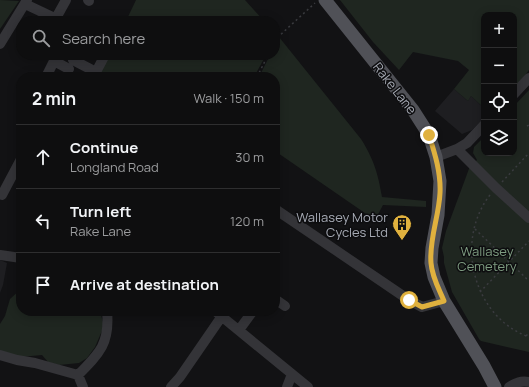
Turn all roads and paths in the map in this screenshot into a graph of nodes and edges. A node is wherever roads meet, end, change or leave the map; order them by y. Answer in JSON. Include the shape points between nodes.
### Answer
{"nodes":[{"id":1,"x":66,"y":0,"type":"edge"},
{"id":2,"x":318,"y":0,"type":"edge"},
{"id":3,"x":325,"y":0,"type":"edge"},
{"id":4,"x":26,"y":2,"type":"edge"},
{"id":5,"x":17,"y":16,"type":"edge"},
{"id":6,"x":49,"y":16,"type":"edge"},
{"id":7,"x":58,"y":16,"type":"edge"},
{"id":8,"x":16,"y":18,"type":"edge"},
{"id":9,"x":280,"y":35,"type":"edge"},
{"id":10,"x":0,"y":44,"type":"edge"},
{"id":11,"x":55,"y":60,"type":"edge"},
{"id":12,"x":60,"y":60,"type":"edge"},
{"id":13,"x":102,"y":60,"type":"edge"},
{"id":14,"x":266,"y":60,"type":"edge"},
{"id":15,"x":71,"y":65,"type":"edge"},
{"id":16,"x":49,"y":72,"type":"edge"},
{"id":17,"x":90,"y":72,"type":"edge"},
{"id":18,"x":96,"y":72,"type":"edge"},
{"id":19,"x":260,"y":72,"type":"edge"},
{"id":20,"x":529,"y":78,"type":"edge"},
{"id":21,"x":517,"y":91,"type":"edge"},
{"id":22,"x":481,"y":128,"type":"edge"},
{"id":23,"x":457,"y":149,"type":"junction"},
{"id":24,"x":529,"y":153,"type":"edge"},
{"id":25,"x":526,"y":156,"type":"junction"},
{"id":26,"x":436,"y":157,"type":"junction"},
{"id":27,"x":529,"y":158,"type":"edge"},
{"id":28,"x":16,"y":168,"type":"edge"},
{"id":29,"x":496,"y":188,"type":"junction"},
{"id":30,"x":2,"y":195,"type":"dead end"},
{"id":31,"x":280,"y":212,"type":"edge"},
{"id":32,"x":529,"y":218,"type":"edge"},
{"id":33,"x":475,"y":229,"type":"junction"},
{"id":34,"x":529,"y":242,"type":"edge"},
{"id":35,"x":0,"y":255,"type":"edge"},
{"id":36,"x":16,"y":257,"type":"edge"},
{"id":37,"x":510,"y":262,"type":"junction"},
{"id":38,"x":529,"y":280,"type":"edge"},
{"id":39,"x":480,"y":292,"type":"junction"},
{"id":40,"x":444,"y":301,"type":"junction"},
{"id":41,"x":280,"y":302,"type":"edge"},
{"id":42,"x":285,"y":306,"type":"dead end"},
{"id":43,"x":107,"y":316,"type":"edge"},
{"id":44,"x":218,"y":316,"type":"edge"},
{"id":45,"x":222,"y":316,"type":"edge"},
{"id":46,"x":250,"y":316,"type":"edge"},
{"id":47,"x":239,"y":330,"type":"junction"},
{"id":48,"x":529,"y":333,"type":"edge"},
{"id":49,"x":526,"y":336,"type":"junction"},
{"id":50,"x":529,"y":337,"type":"edge"},
{"id":51,"x":0,"y":355,"type":"edge"},
{"id":52,"x":292,"y":374,"type":"junction"},
{"id":53,"x":78,"y":375,"type":"junction"},
{"id":54,"x":529,"y":381,"type":"edge"},
{"id":55,"x":173,"y":384,"type":"edge"},
{"id":56,"x":83,"y":387,"type":"edge"},
{"id":57,"x":186,"y":387,"type":"edge"},
{"id":58,"x":287,"y":387,"type":"edge"},
{"id":59,"x":308,"y":387,"type":"edge"},
{"id":60,"x":495,"y":387,"type":"edge"},
{"id":61,"x":509,"y":387,"type":"edge"}],
"edges":[{"from":1,"to":7,"type":"street"},
{"from":2,"to":9,"type":"path"},
{"from":3,"to":26,"type":"main road","name":"Rake Lane","via":[[413,110],[429,135]]},
{"from":4,"to":5,"type":"street"},
{"from":4,"to":6,"type":"street"},
{"from":8,"to":10,"type":"street"},
{"from":11,"to":16,"type":"street"},
{"from":12,"to":15,"type":"street"},
{"from":13,"to":18,"type":"street"},
{"from":14,"to":19,"type":"path"},
{"from":15,"to":17,"type":"street"},
{"from":20,"to":21,"type":"street"},
{"from":22,"to":23,"type":"street","via":[[467,143]]},
{"from":23,"to":26,"type":"street"},
{"from":23,"to":29,"type":"street"},
{"from":24,"to":25,"type":"path"},
{"from":25,"to":27,"type":"path"},
{"from":25,"to":29,"type":"path"},
{"from":26,"to":40,"type":"main road","name":"Rake Lane","via":[[440,192],[431,263]]},
{"from":28,"to":30,"type":"street"},
{"from":29,"to":32,"type":"street"},
{"from":29,"to":33,"type":"path","via":[[486,200]]},
{"from":31,"to":40,"type":"street","via":[[409,300],[422,307]]},
{"from":33,"to":37,"type":"path"},
{"from":33,"to":39,"type":"path","via":[[472,255]]},
{"from":34,"to":37,"type":"path"},
{"from":35,"to":36,"type":"street"},
{"from":37,"to":38,"type":"path"},
{"from":37,"to":39,"type":"path"},
{"from":39,"to":49,"type":"path","via":[[494,314],[512,329]]},
{"from":40,"to":60,"type":"main road","name":"Rake Lane"},
{"from":41,"to":42,"type":"street"},
{"from":43,"to":53,"type":"street","via":[[108,331],[102,348]]},
{"from":44,"to":55,"type":"street"},
{"from":45,"to":47,"type":"street"},
{"from":46,"to":47,"type":"street"},
{"from":47,"to":52,"type":"street"},
{"from":48,"to":49,"type":"path"},
{"from":49,"to":50,"type":"path"},
{"from":51,"to":53,"type":"street"},
{"from":52,"to":58,"type":"street"},
{"from":52,"to":59,"type":"street"},
{"from":53,"to":56,"type":"street"},
{"from":54,"to":61,"type":"street","via":[[517,382]]},
{"from":55,"to":57,"type":"street"}]}
